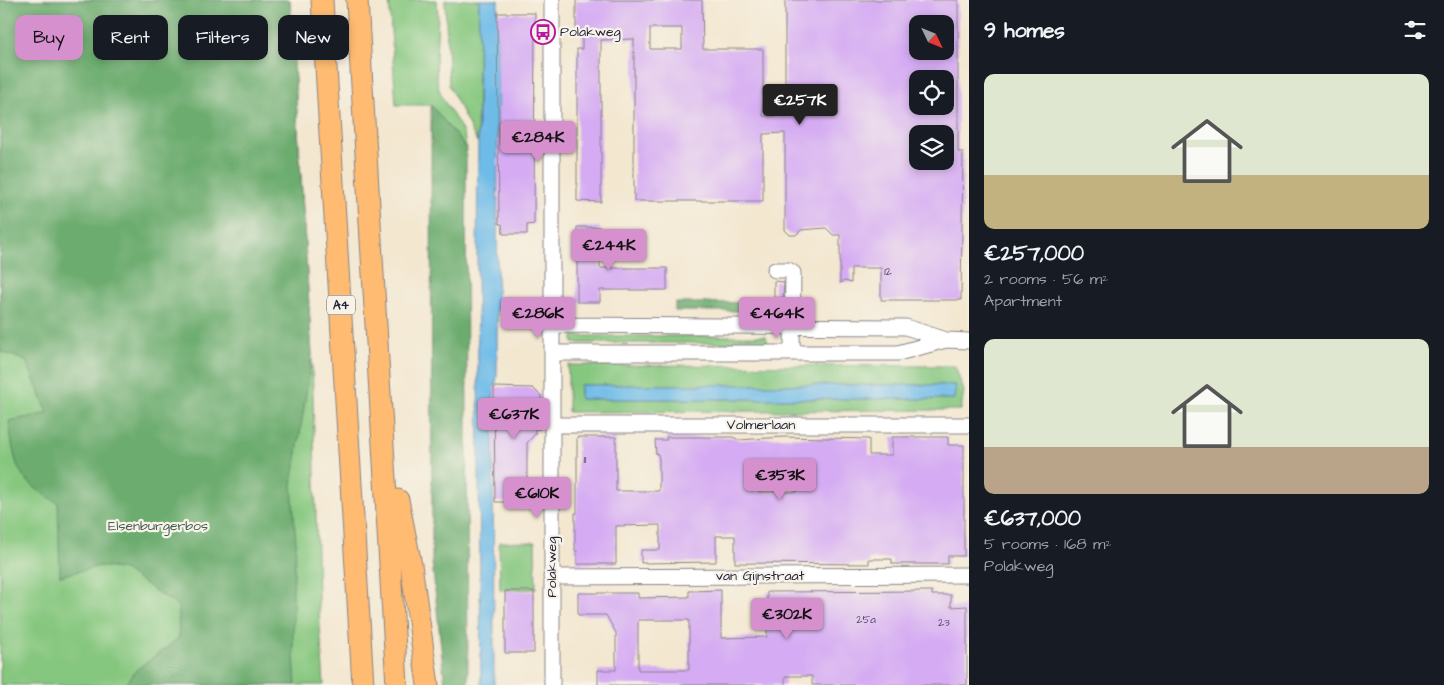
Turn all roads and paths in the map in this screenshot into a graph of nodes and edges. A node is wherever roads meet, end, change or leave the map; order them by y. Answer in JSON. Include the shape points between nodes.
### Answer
{"nodes":[{"id":1,"x":322,"y":0,"type":"edge"},
{"id":2,"x":357,"y":0,"type":"edge"},
{"id":3,"x":552,"y":0,"type":"edge"},
{"id":4,"x":775,"y":270,"type":"dead end"},
{"id":5,"x":553,"y":325,"type":"junction"},
{"id":6,"x":792,"y":326,"type":"junction"},
{"id":7,"x":946,"y":340,"type":"junction"},
{"id":8,"x":969,"y":341,"type":"edge"},
{"id":9,"x":792,"y":353,"type":"junction"},
{"id":10,"x":552,"y":354,"type":"junction"},
{"id":11,"x":552,"y":425,"type":"junction"},
{"id":12,"x":969,"y":425,"type":"edge"},
{"id":13,"x":383,"y":431,"type":"junction"},
{"id":14,"x":969,"y":575,"type":"edge"},
{"id":15,"x":551,"y":577,"type":"junction"},
{"id":16,"x":359,"y":610,"type":"junction"},
{"id":17,"x":352,"y":685,"type":"edge"},
{"id":18,"x":363,"y":685,"type":"edge"},
{"id":19,"x":397,"y":685,"type":"edge"},
{"id":20,"x":428,"y":685,"type":"edge"},
{"id":21,"x":552,"y":685,"type":"edge"}],
"edges":[{"from":1,"to":16,"type":"highway","number":"A4"},
{"from":2,"to":13,"type":"highway","number":"A4"},
{"from":3,"to":5,"type":"street","name":"Polakweg"},
{"from":4,"to":6,"type":"street","via":[[793,273]]},
{"from":5,"to":6,"type":"street"},
{"from":5,"to":10,"type":"street","name":"Polakweg"},
{"from":6,"to":7,"type":"street","via":[[906,327]]},
{"from":6,"to":9,"type":"street"},
{"from":7,"to":8,"type":"street"},
{"from":7,"to":9,"type":"street","via":[[898,352]]},
{"from":9,"to":10,"type":"street"},
{"from":10,"to":11,"type":"street","name":"Polakweg"},
{"from":11,"to":12,"type":"street","name":"Volmerlaan"},
{"from":11,"to":15,"type":"street","name":"Polakweg"},
{"from":13,"to":19,"type":"highway","number":"A4"},
{"from":13,"to":20,"type":"highway","number":"A4","via":[[411,565]]},
{"from":14,"to":15,"type":"street","name":"van Gijnstraat"},
{"from":15,"to":21,"type":"street","name":"Polakweg"},
{"from":16,"to":17,"type":"highway","number":"A4"},
{"from":16,"to":18,"type":"highway","number":"A4"}]}
